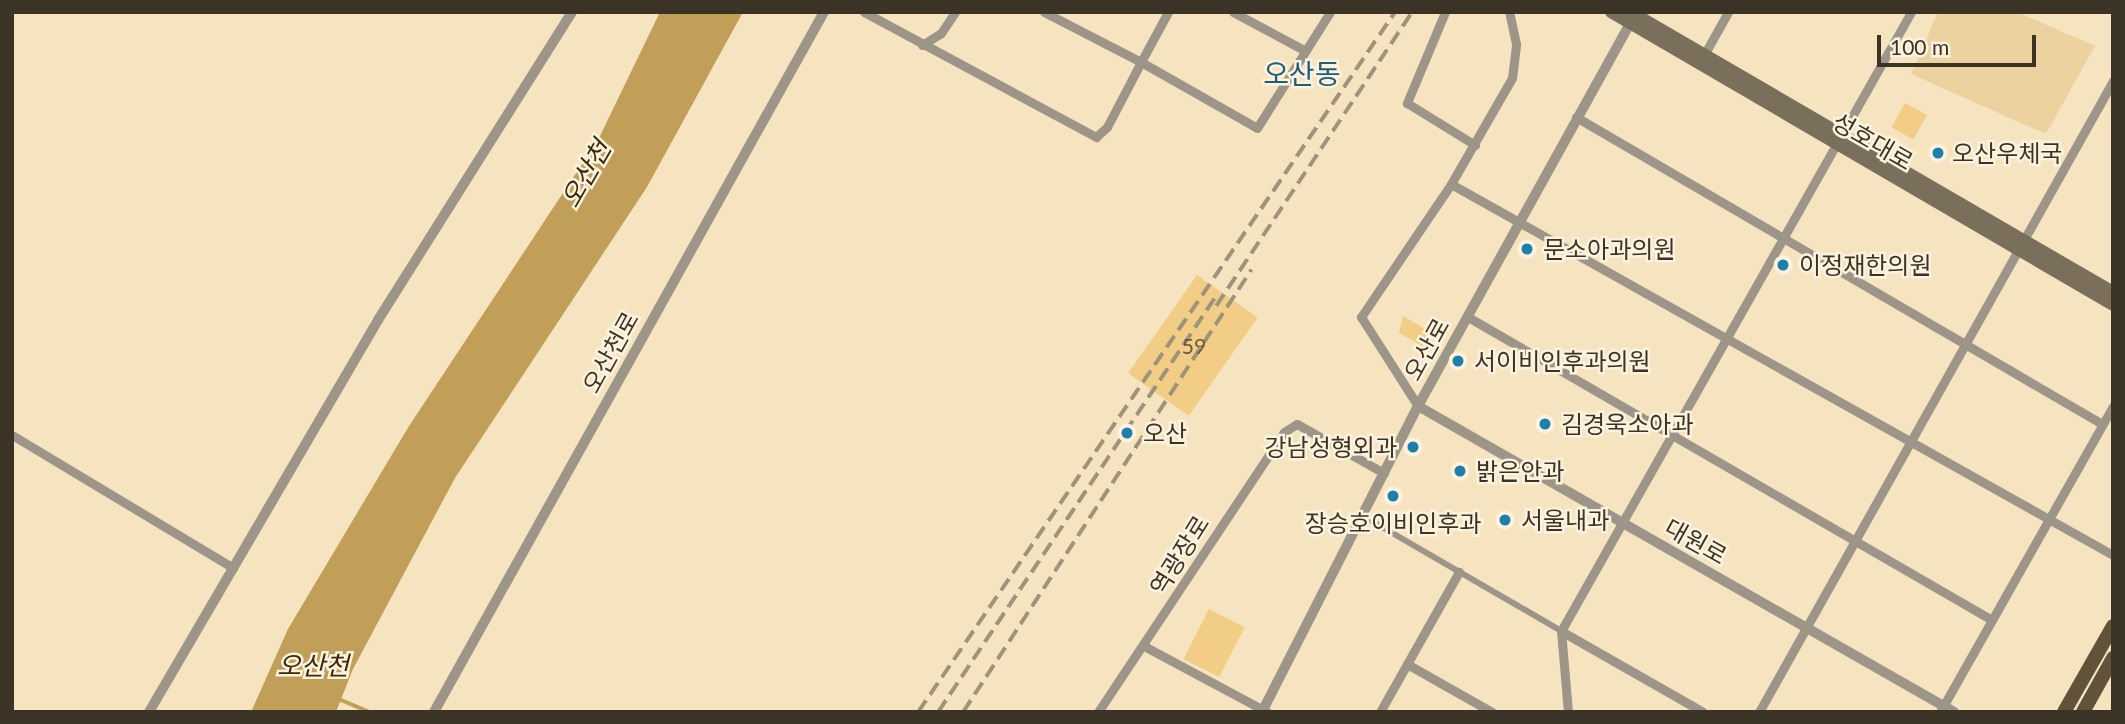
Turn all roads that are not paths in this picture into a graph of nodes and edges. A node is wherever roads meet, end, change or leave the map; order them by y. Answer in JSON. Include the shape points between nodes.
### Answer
{"nodes":[{"id":1,"x":572,"y":12,"type":"edge"},
{"id":2,"x":824,"y":12,"type":"edge"},
{"id":3,"x":864,"y":12,"type":"edge"},
{"id":4,"x":955,"y":12,"type":"edge"},
{"id":5,"x":1044,"y":12,"type":"edge"},
{"id":6,"x":1168,"y":12,"type":"edge"},
{"id":7,"x":1233,"y":12,"type":"edge"},
{"id":8,"x":1330,"y":12,"type":"edge"},
{"id":9,"x":1445,"y":12,"type":"edge"},
{"id":10,"x":1509,"y":12,"type":"edge"},
{"id":11,"x":1611,"y":12,"type":"edge"},
{"id":12,"x":1728,"y":12,"type":"edge"},
{"id":13,"x":1911,"y":12,"type":"edge"},
{"id":14,"x":1633,"y":16,"type":"edge"},
{"id":15,"x":922,"y":45,"type":"junction"},
{"id":16,"x":1304,"y":50,"type":"junction"},
{"id":17,"x":1704,"y":55,"type":"junction"},
{"id":18,"x":1141,"y":62,"type":"junction"},
{"id":19,"x":2113,"y":80,"type":"edge"},
{"id":20,"x":1576,"y":117,"type":"junction"},
{"id":21,"x":1838,"y":138,"type":"junction"},
{"id":22,"x":1475,"y":145,"type":"junction"},
{"id":23,"x":1451,"y":184,"type":"junction"},
{"id":24,"x":1521,"y":222,"type":"junction"},
{"id":25,"x":1782,"y":235,"type":"junction"},
{"id":26,"x":2022,"y":245,"type":"junction"},
{"id":27,"x":2113,"y":292,"type":"edge"},
{"id":28,"x":2113,"y":305,"type":"edge"},
{"id":29,"x":1468,"y":317,"type":"junction"},
{"id":30,"x":1724,"y":338,"type":"junction"},
{"id":31,"x":1966,"y":345,"type":"junction"},
{"id":32,"x":1418,"y":406,"type":"junction"},
{"id":33,"x":2113,"y":407,"type":"edge"},
{"id":34,"x":2102,"y":424,"type":"junction"},
{"id":35,"x":12,"y":435,"type":"edge"},
{"id":36,"x":1669,"y":436,"type":"junction"},
{"id":37,"x":1909,"y":443,"type":"junction"},
{"id":38,"x":1384,"y":473,"type":"junction"},
{"id":39,"x":1363,"y":516,"type":"junction"},
{"id":40,"x":2049,"y":518,"type":"junction"},
{"id":41,"x":1620,"y":523,"type":"junction"},
{"id":42,"x":1854,"y":541,"type":"junction"},
{"id":43,"x":2113,"y":555,"type":"edge"},
{"id":44,"x":233,"y":568,"type":"junction"},
{"id":45,"x":1459,"y":572,"type":"junction"},
{"id":46,"x":1993,"y":620,"type":"junction"},
{"id":47,"x":1806,"y":626,"type":"junction"},
{"id":48,"x":2113,"y":626,"type":"edge"},
{"id":49,"x":1561,"y":631,"type":"junction"},
{"id":50,"x":1144,"y":646,"type":"junction"},
{"id":51,"x":2113,"y":658,"type":"edge"},
{"id":52,"x":1407,"y":664,"type":"junction"},
{"id":53,"x":1942,"y":709,"type":"edge"},
{"id":54,"x":1264,"y":711,"type":"edge"},
{"id":55,"x":149,"y":712,"type":"edge"},
{"id":56,"x":434,"y":712,"type":"edge"},
{"id":57,"x":1098,"y":712,"type":"edge"},
{"id":58,"x":1380,"y":712,"type":"edge"},
{"id":59,"x":1492,"y":712,"type":"edge"},
{"id":60,"x":1568,"y":712,"type":"edge"},
{"id":61,"x":1703,"y":712,"type":"edge"},
{"id":62,"x":1759,"y":712,"type":"edge"},
{"id":63,"x":1954,"y":712,"type":"edge"},
{"id":64,"x":2064,"y":712,"type":"edge"},
{"id":65,"x":2083,"y":712,"type":"edge"}],
"edges":[{"from":1,"to":44,"type":"street","via":[[378,320]]},
{"from":2,"to":56,"type":"street","name":"오산천로"},
{"from":3,"to":15,"type":"street"},
{"from":4,"to":15,"type":"street","via":[[941,33]]},
{"from":5,"to":18,"type":"street"},
{"from":6,"to":18,"type":"street"},
{"from":7,"to":16,"type":"street"},
{"from":8,"to":16,"type":"street"},
{"from":9,"to":22,"type":"street","via":[[1408,103]]},
{"from":10,"to":22,"type":"street","via":[[1516,44],[1512,78]]},
{"from":11,"to":14,"type":"main road","name":"성호대로"},
{"from":12,"to":17,"type":"street"},
{"from":13,"to":21,"type":"street"},
{"from":14,"to":17,"type":"main road","name":"성호대로"},
{"from":14,"to":20,"type":"street","name":"오산로"},
{"from":14,"to":21,"type":"main road","name":"성호대로"},
{"from":15,"to":18,"type":"street","via":[[1096,137],[1107,127]]},
{"from":16,"to":18,"type":"street","via":[[1257,128]]},
{"from":17,"to":21,"type":"main road","name":"성호대로"},
{"from":19,"to":26,"type":"street"},
{"from":20,"to":24,"type":"street","name":"오산로"},
{"from":20,"to":25,"type":"street"},
{"from":21,"to":25,"type":"street"},
{"from":21,"to":26,"type":"main road","name":"성호대로"},
{"from":22,"to":23,"type":"street"},
{"from":23,"to":24,"type":"street"},
{"from":23,"to":32,"type":"street","via":[[1361,317],[1396,365],[1398,379]]},
{"from":24,"to":29,"type":"street","name":"오산로"},
{"from":24,"to":30,"type":"street"},
{"from":25,"to":30,"type":"street"},
{"from":25,"to":31,"type":"street"},
{"from":26,"to":27,"type":"main road","name":"성호대로"},
{"from":26,"to":28,"type":"main road","name":"성호대로"},
{"from":26,"to":31,"type":"street"},
{"from":29,"to":32,"type":"street","name":"오산로"},
{"from":29,"to":36,"type":"street"},
{"from":30,"to":36,"type":"street"},
{"from":30,"to":37,"type":"street"},
{"from":31,"to":34,"type":"street"},
{"from":31,"to":37,"type":"street"},
{"from":32,"to":38,"type":"street","name":"오산로"},
{"from":32,"to":41,"type":"street","name":"대원로"},
{"from":33,"to":34,"type":"street"},
{"from":34,"to":40,"type":"street"},
{"from":35,"to":44,"type":"street"},
{"from":36,"to":41,"type":"street"},
{"from":36,"to":42,"type":"street"},
{"from":37,"to":40,"type":"street"},
{"from":37,"to":42,"type":"street"},
{"from":38,"to":39,"type":"street","name":"오산로"},
{"from":38,"to":50,"type":"street","name":"역광장로","via":[[1297,424],[1284,432]]},
{"from":39,"to":45,"type":"street"},
{"from":39,"to":54,"type":"street","name":"오산로"},
{"from":40,"to":43,"type":"street"},
{"from":40,"to":46,"type":"street"},
{"from":41,"to":47,"type":"street","name":"대원로"},
{"from":41,"to":49,"type":"street"},
{"from":42,"to":46,"type":"street"},
{"from":42,"to":47,"type":"street"},
{"from":44,"to":55,"type":"street"},
{"from":45,"to":49,"type":"street"},
{"from":45,"to":52,"type":"street"},
{"from":46,"to":53,"type":"street"},
{"from":47,"to":53,"type":"street","name":"대원로"},
{"from":47,"to":62,"type":"street"},
{"from":48,"to":64,"type":"main road"},
{"from":49,"to":60,"type":"street"},
{"from":49,"to":61,"type":"street"},
{"from":50,"to":54,"type":"street"},
{"from":50,"to":57,"type":"street","name":"역광장로"},
{"from":51,"to":65,"type":"main road"},
{"from":52,"to":58,"type":"street"},
{"from":52,"to":59,"type":"street"},
{"from":53,"to":63,"type":"street","name":"대원로"}]}
